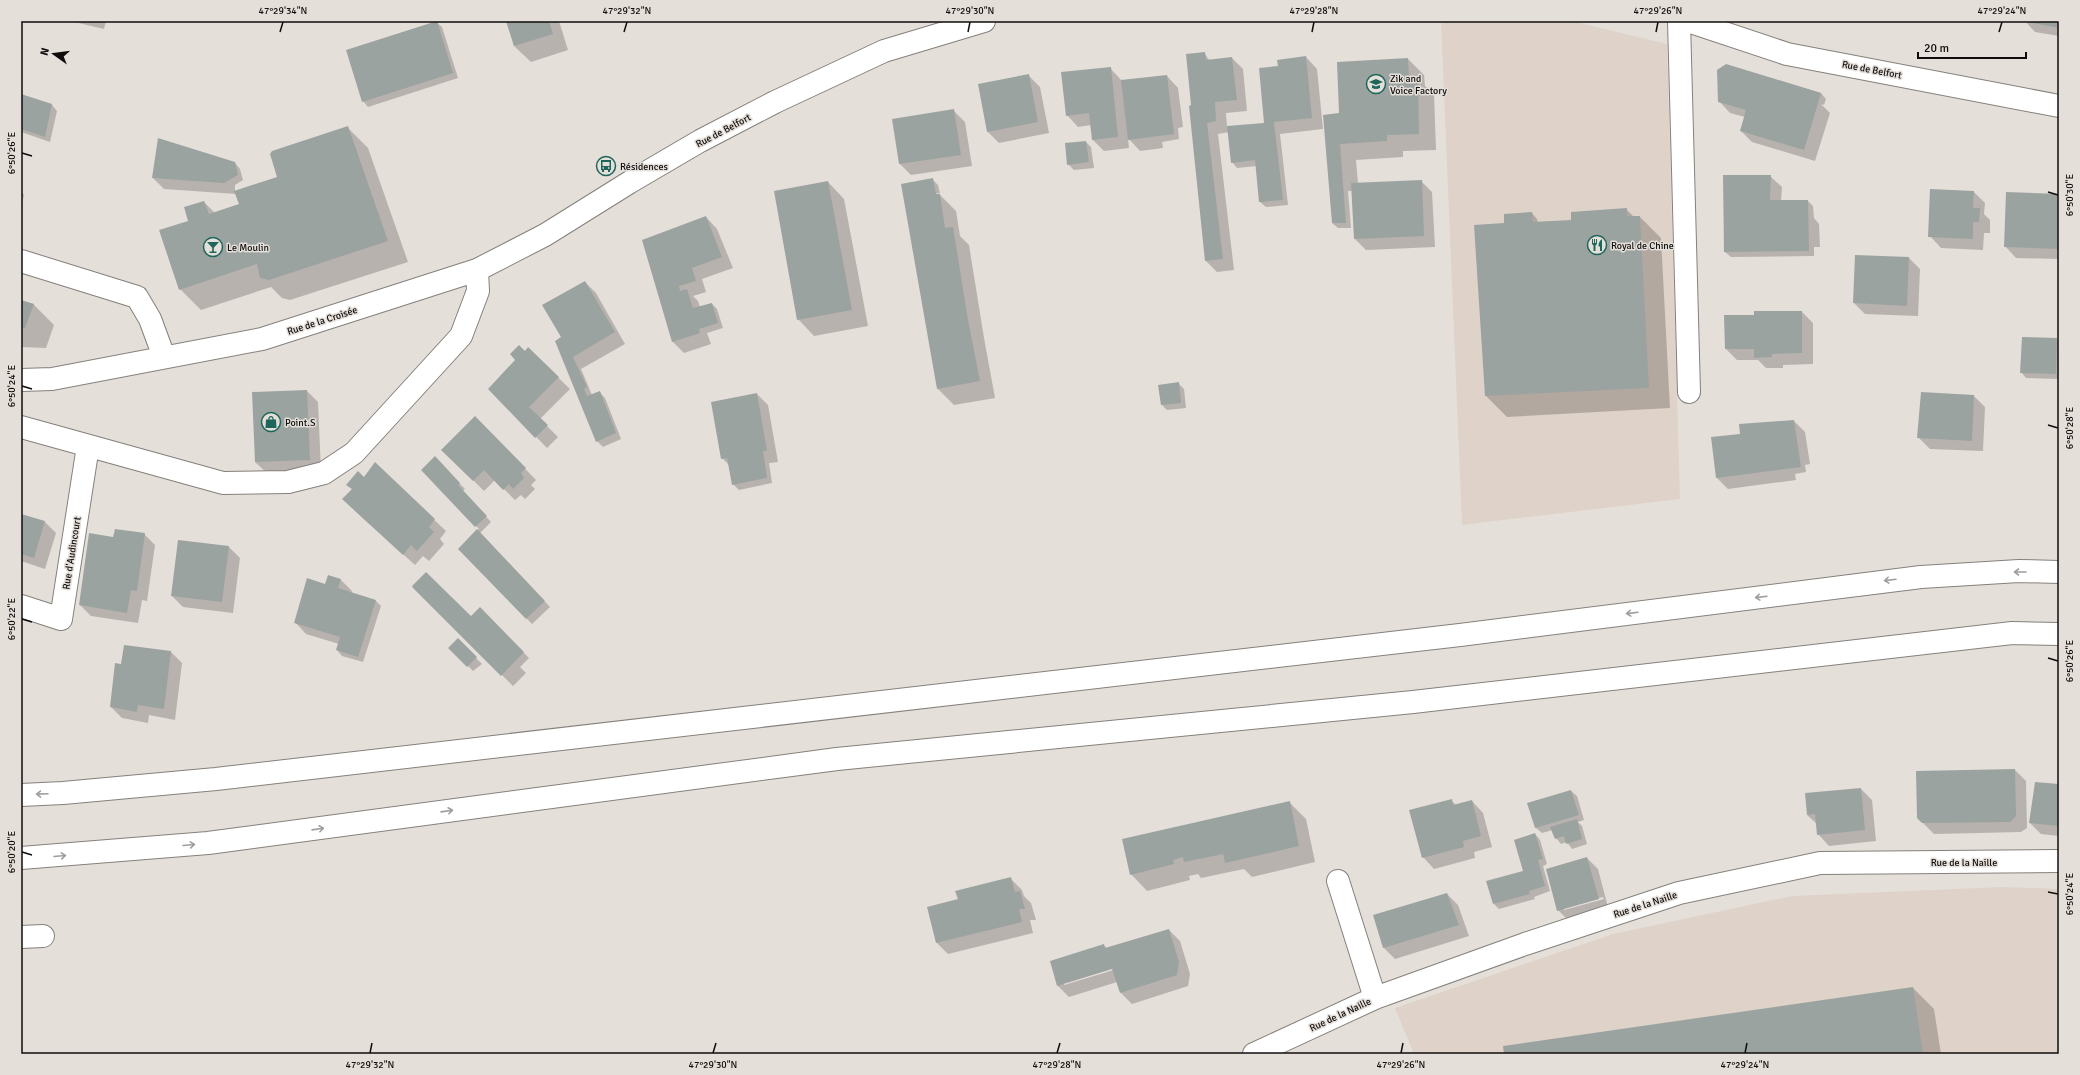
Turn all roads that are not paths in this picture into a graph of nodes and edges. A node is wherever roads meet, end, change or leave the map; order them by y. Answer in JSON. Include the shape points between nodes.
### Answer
{"nodes":[{"id":1,"x":984,"y":21,"type":"edge"},
{"id":2,"x":1679,"y":21,"type":"edge"},
{"id":3,"x":1688,"y":21,"type":"edge"},
{"id":4,"x":2059,"y":106,"type":"edge"},
{"id":5,"x":21,"y":261,"type":"edge"},
{"id":6,"x":477,"y":270,"type":"junction"},
{"id":7,"x":164,"y":357,"type":"junction"},
{"id":8,"x":21,"y":380,"type":"edge"},
{"id":9,"x":1689,"y":392,"type":"dead end"},
{"id":10,"x":21,"y":427,"type":"edge"},
{"id":11,"x":88,"y":446,"type":"junction"},
{"id":12,"x":2059,"y":572,"type":"edge"},
{"id":13,"x":21,"y":606,"type":"edge"},
{"id":14,"x":2059,"y":634,"type":"edge"},
{"id":15,"x":21,"y":794,"type":"edge"},
{"id":16,"x":21,"y":858,"type":"edge"},
{"id":17,"x":2059,"y":861,"type":"edge"},
{"id":18,"x":1338,"y":881,"type":"dead end"},
{"id":19,"x":43,"y":936,"type":"dead end"},
{"id":20,"x":21,"y":937,"type":"edge"},
{"id":21,"x":1375,"y":998,"type":"junction"},
{"id":22,"x":1254,"y":1054,"type":"edge"}],
"edges":[{"from":1,"to":6,"type":"main road","name":"Rue de Belfort","via":[[884,51],[775,102],[700,141],[545,235]]},
{"from":2,"to":9,"type":"main road"},
{"from":3,"to":4,"type":"main road","name":"Rue de Belfort","via":[[1787,54]]},
{"from":5,"to":7,"type":"main road","via":[[137,297],[150,319]]},
{"from":6,"to":7,"type":"main road","name":"Rue de la Croisée","via":[[262,339]]},
{"from":6,"to":11,"type":"main road","via":[[478,292],[461,336],[354,453],[324,473],[288,482],[223,484]]},
{"from":7,"to":8,"type":"main road","name":"Rue de la Croisée","via":[[52,379]]},
{"from":10,"to":11,"type":"main road"},
{"from":11,"to":13,"type":"main road","name":"Rue d'Audincourt","via":[[61,619]]},
{"from":12,"to":15,"type":"main road","one_way":true,"via":[[2019,571],[1920,576],[1460,635],[224,778],[63,793]]},
{"from":16,"to":14,"type":"main road","one_way":true,"via":[[208,843],[837,759],[1413,702],[2012,633]]},
{"from":17,"to":21,"type":"main road","name":"Rue de la Naille","via":[[1820,863],[1679,893],[1525,944]]},
{"from":18,"to":21,"type":"main road"},
{"from":19,"to":20,"type":"main road"},
{"from":21,"to":22,"type":"main road","name":"Rue de la Naille"}]}
